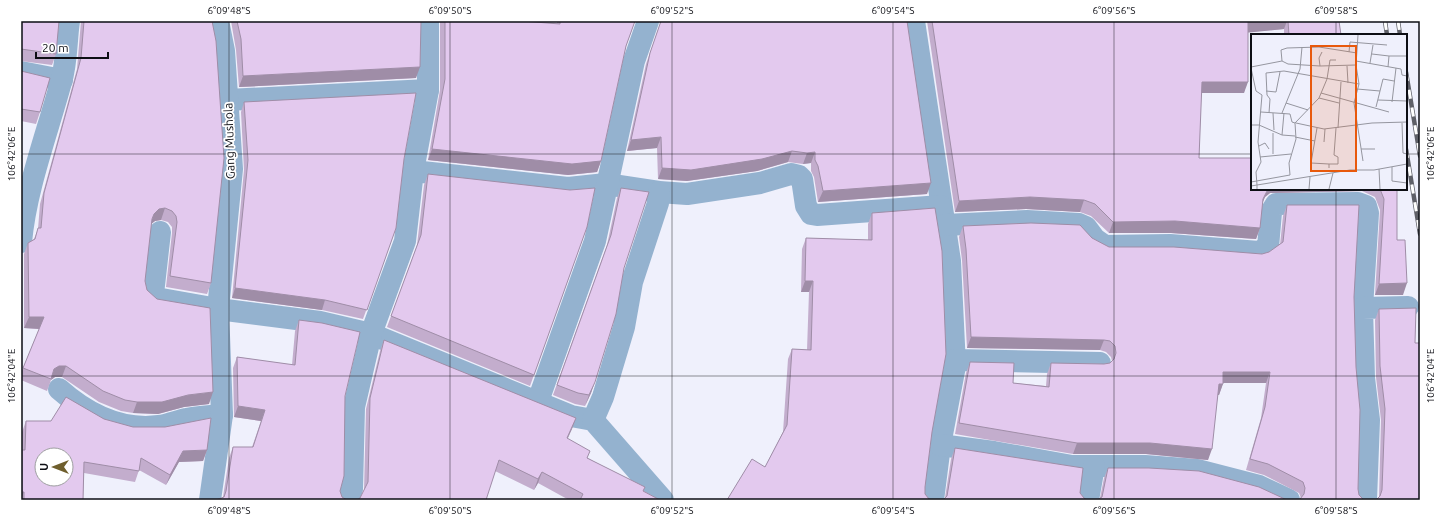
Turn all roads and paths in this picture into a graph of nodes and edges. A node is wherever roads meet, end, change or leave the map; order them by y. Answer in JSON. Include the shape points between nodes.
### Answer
{"nodes":[{"id":1,"x":69,"y":21,"type":"edge"},
{"id":2,"x":218,"y":21,"type":"edge"},
{"id":3,"x":428,"y":21,"type":"edge"},
{"id":4,"x":648,"y":21,"type":"edge"},
{"id":5,"x":914,"y":21,"type":"edge"},
{"id":6,"x":21,"y":72,"type":"edge"},
{"id":7,"x":62,"y":80,"type":"junction"},
{"id":8,"x":428,"y":90,"type":"junction"},
{"id":9,"x":228,"y":100,"type":"junction"},
{"id":10,"x":412,"y":171,"type":"junction"},
{"id":11,"x":606,"y":184,"type":"junction"},
{"id":12,"x":659,"y":192,"type":"junction"},
{"id":13,"x":943,"y":215,"type":"junction"},
{"id":14,"x":160,"y":232,"type":"dead end"},
{"id":15,"x":21,"y":242,"type":"edge"},
{"id":16,"x":1408,"y":307,"type":"edge"},
{"id":17,"x":1362,"y":308,"type":"junction"},
{"id":18,"x":218,"y":309,"type":"junction"},
{"id":19,"x":371,"y":334,"type":"junction"},
{"id":20,"x":954,"y":360,"type":"junction"},
{"id":21,"x":1100,"y":363,"type":"edge"},
{"id":22,"x":59,"y":389,"type":"dead end"},
{"id":23,"x":538,"y":401,"type":"junction"},
{"id":24,"x":222,"y":414,"type":"junction"},
{"id":25,"x":593,"y":420,"type":"junction"},
{"id":26,"x":940,"y":445,"type":"junction"},
{"id":27,"x":1094,"y":466,"type":"junction"},
{"id":28,"x":210,"y":500,"type":"edge"},
{"id":29,"x":348,"y":500,"type":"edge"},
{"id":30,"x":663,"y":500,"type":"edge"},
{"id":31,"x":933,"y":500,"type":"edge"},
{"id":32,"x":1088,"y":500,"type":"edge"},
{"id":33,"x":1289,"y":500,"type":"edge"},
{"id":34,"x":1366,"y":500,"type":"edge"}],
"edges":[{"from":1,"to":7,"type":"street"},
{"from":2,"to":9,"type":"street","name":"Gang Mushola","via":[[224,51]]},
{"from":3,"to":8,"type":"street"},
{"from":4,"to":11,"type":"street","via":[[634,61]]},
{"from":5,"to":13,"type":"street"},
{"from":6,"to":7,"type":"street"},
{"from":7,"to":15,"type":"street","via":[[23,222]]},
{"from":8,"to":9,"type":"street"},
{"from":8,"to":10,"type":"street"},
{"from":9,"to":18,"type":"street","name":"Gang Mushola","via":[[232,169]]},
{"from":10,"to":11,"type":"street","via":[[568,188]]},
{"from":10,"to":19,"type":"street","via":[[405,241]]},
{"from":11,"to":12,"type":"street"},
{"from":11,"to":23,"type":"street","via":[[595,241]]},
{"from":12,"to":13,"type":"street","via":[[687,194],[760,183],[791,174],[802,179],[806,206],[811,214]]},
{"from":12,"to":25,"type":"street","via":[[658,203],[632,282],[622,334],[603,397]]},
{"from":13,"to":17,"type":"street","via":[[1079,224],[1086,227],[1095,239],[1105,246],[1170,245],[1260,252],[1268,247],[1271,212],[1276,204],[1358,203],[1366,206],[1368,213]]},
{"from":13,"to":20,"type":"street","via":[[950,261]]},
{"from":14,"to":18,"type":"street","via":[[153,294],[156,298]]},
{"from":16,"to":17,"type":"street"},
{"from":17,"to":34,"type":"street","via":[[1364,378],[1369,420]]},
{"from":18,"to":19,"type":"street","via":[[320,322]]},
{"from":18,"to":24,"type":"street","name":"Gang Mushola"},
{"from":19,"to":23,"type":"street"},
{"from":19,"to":29,"type":"street","via":[[354,407],[352,489]]},
{"from":20,"to":21,"type":"street"},
{"from":20,"to":26,"type":"street"},
{"from":22,"to":24,"type":"street","via":[[101,418],[134,427],[160,426],[185,419]]},
{"from":23,"to":25,"type":"street","via":[[571,416]]},
{"from":24,"to":28,"type":"street","name":"Gang Mushola"},
{"from":25,"to":30,"type":"street"},
{"from":26,"to":27,"type":"street","via":[[1072,466]]},
{"from":26,"to":31,"type":"street"},
{"from":27,"to":32,"type":"street"},
{"from":27,"to":33,"type":"street","via":[[1196,470],[1259,486]]}]}
